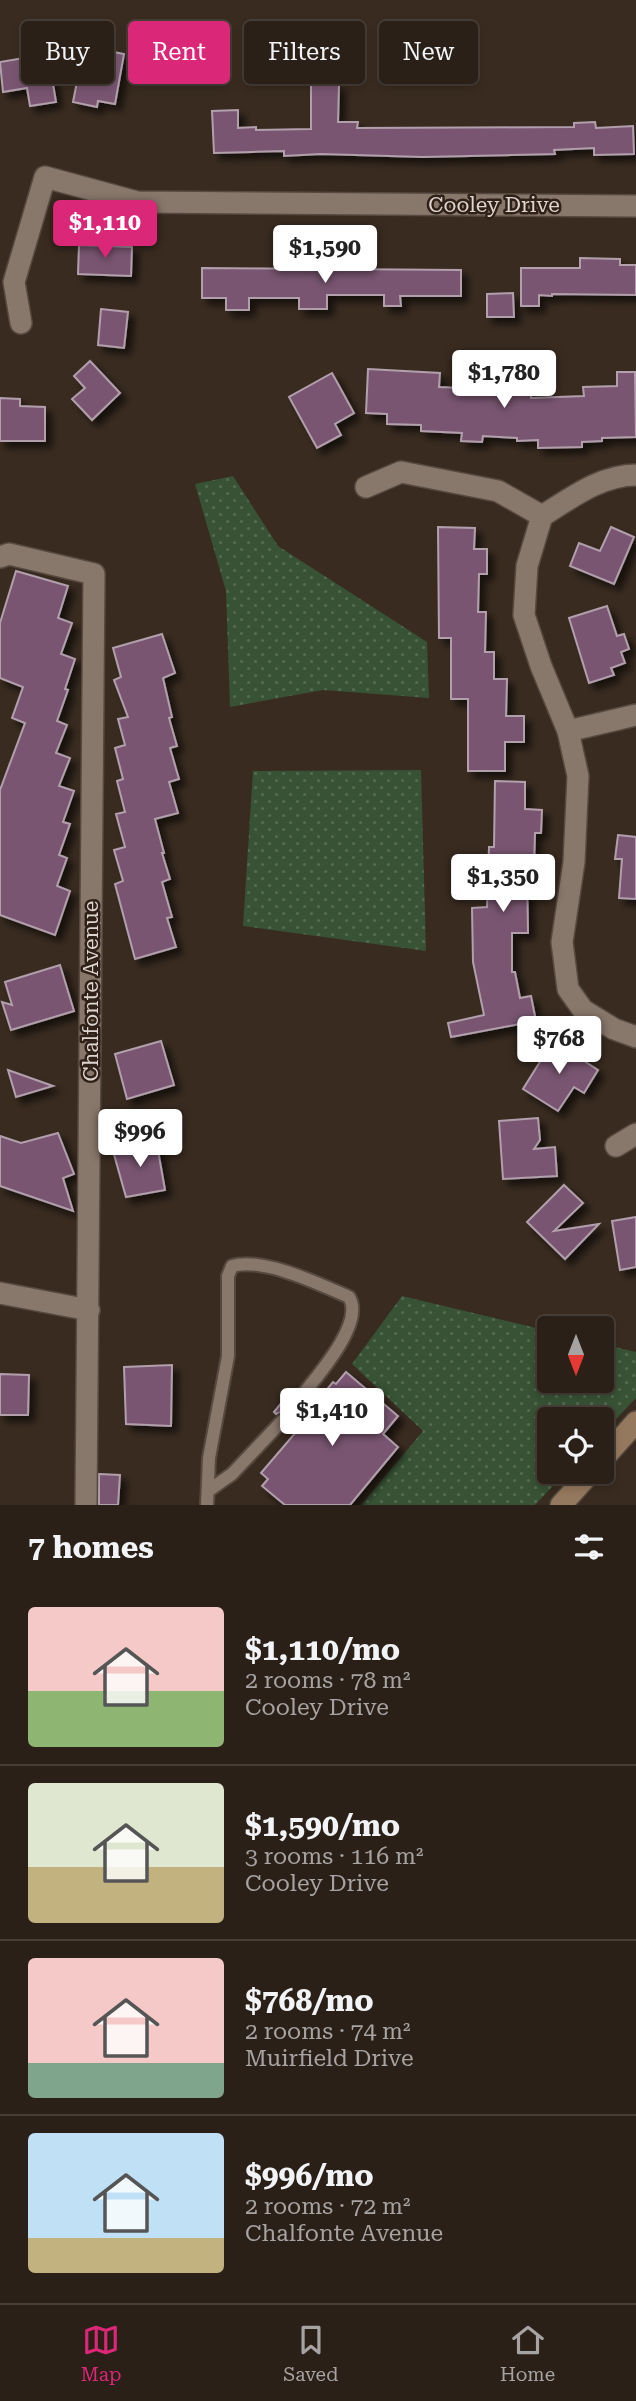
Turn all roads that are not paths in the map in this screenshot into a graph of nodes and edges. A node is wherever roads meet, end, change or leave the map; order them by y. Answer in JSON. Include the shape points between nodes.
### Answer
{"nodes":[{"id":1,"x":636,"y":206,"type":"edge"},
{"id":2,"x":21,"y":323,"type":"dead end"},
{"id":3,"x":636,"y":475,"type":"edge"},
{"id":4,"x":366,"y":486,"type":"dead end"},
{"id":5,"x":542,"y":516,"type":"junction"},
{"id":6,"x":0,"y":557,"type":"edge"},
{"id":7,"x":636,"y":715,"type":"edge"},
{"id":8,"x":568,"y":731,"type":"junction"},
{"id":9,"x":636,"y":1037,"type":"edge"},
{"id":10,"x":636,"y":1134,"type":"edge"},
{"id":11,"x":616,"y":1146,"type":"dead end"},
{"id":12,"x":0,"y":1293,"type":"edge"},
{"id":13,"x":89,"y":1310,"type":"junction"},
{"id":14,"x":296,"y":1403,"type":"dead end"},
{"id":15,"x":282,"y":1420,"type":"dead end"},
{"id":16,"x":636,"y":1422,"type":"edge"},
{"id":17,"x":614,"y":1447,"type":"edge"},
{"id":18,"x":580,"y":1484,"type":"edge"},
{"id":19,"x":207,"y":1498,"type":"edge"},
{"id":20,"x":86,"y":1505,"type":"edge"},
{"id":21,"x":561,"y":1505,"type":"edge"}],
"edges":[{"from":1,"to":2,"type":"street","name":"Cooley Drive","via":[[136,202],[45,177],[14,282]]},
{"from":3,"to":5,"type":"street","via":[[620,475],[582,490]]},
{"from":4,"to":5,"type":"street","via":[[401,472],[498,491]]},
{"from":5,"to":8,"type":"street","via":[[527,566],[524,615]]},
{"from":6,"to":13,"type":"street","name":"Chalfonte Avenue","via":[[9,554],[94,574]]},
{"from":7,"to":8,"type":"street"},
{"from":8,"to":9,"type":"street","via":[[578,776],[574,862],[562,942],[568,989],[583,1010]]},
{"from":10,"to":11,"type":"street"},
{"from":12,"to":13,"type":"street"},
{"from":13,"to":20,"type":"street","name":"Chalfonte Avenue"},
{"from":14,"to":19,"type":"lane","via":[[346,1334],[354,1305],[349,1297],[264,1265],[232,1266],[228,1276],[228,1356],[209,1458]]},
{"from":15,"to":19,"type":"lane"},
{"from":16,"to":17,"type":"street"},
{"from":18,"to":21,"type":"street"}]}
